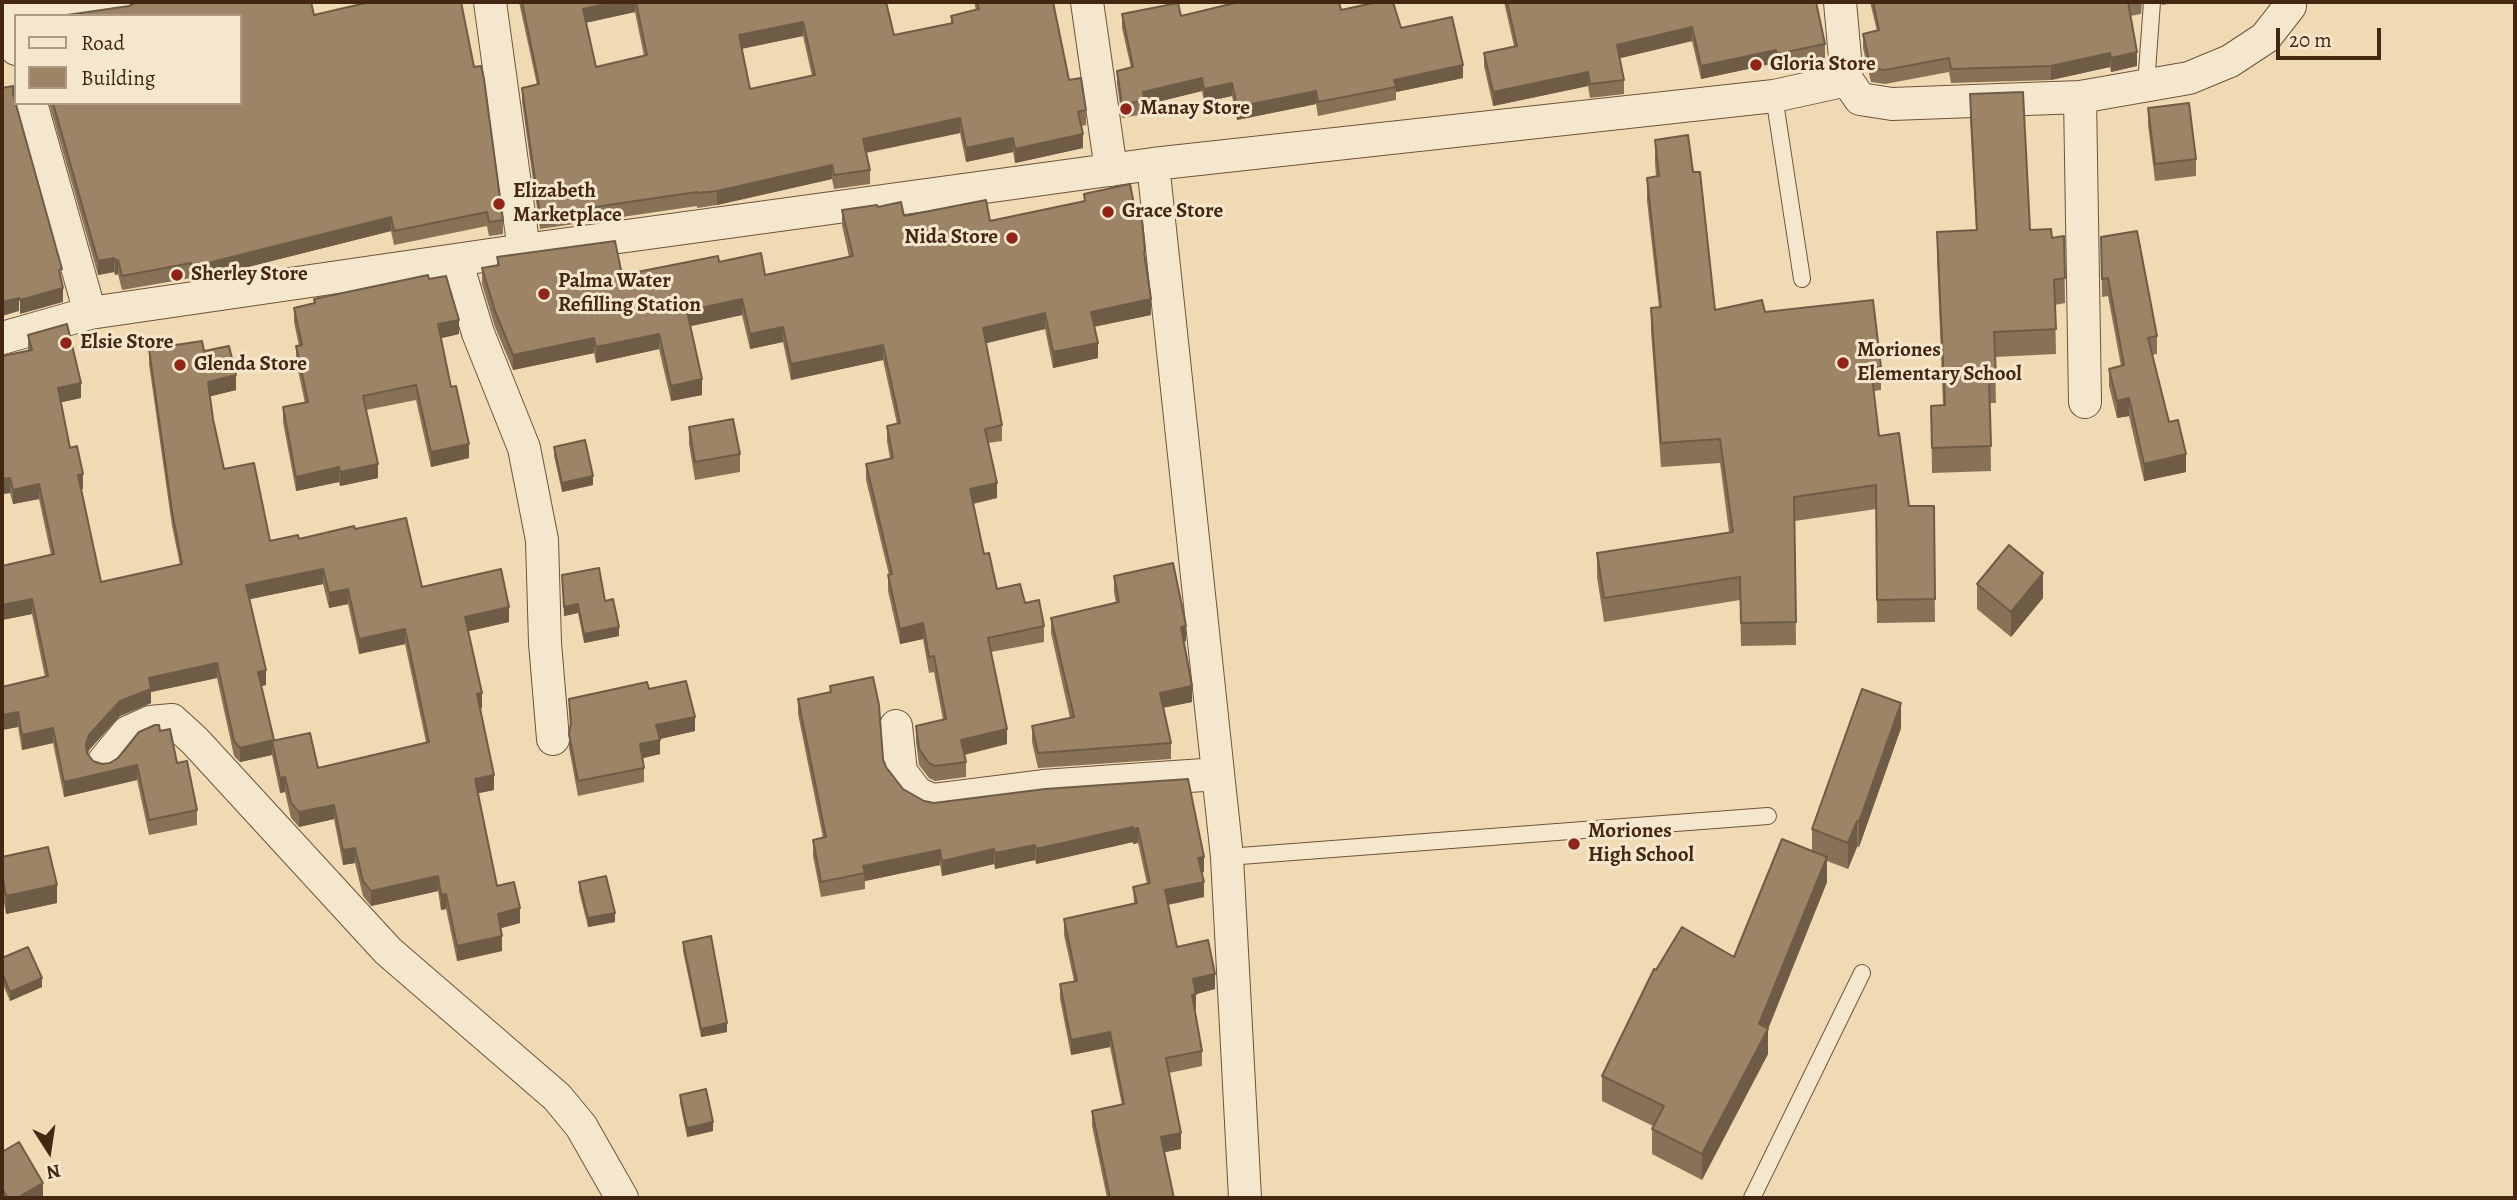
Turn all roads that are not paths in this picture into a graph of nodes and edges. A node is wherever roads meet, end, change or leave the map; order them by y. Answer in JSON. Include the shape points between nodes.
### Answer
{"nodes":[{"id":1,"x":126,"y":2,"type":"edge"},
{"id":2,"x":490,"y":2,"type":"edge"},
{"id":3,"x":1087,"y":2,"type":"edge"},
{"id":4,"x":1840,"y":2,"type":"edge"},
{"id":5,"x":2152,"y":2,"type":"edge"},
{"id":6,"x":2290,"y":2,"type":"edge"},
{"id":7,"x":13,"y":13,"type":"edge"},
{"id":8,"x":1847,"y":80,"type":"junction"},
{"id":9,"x":2146,"y":85,"type":"junction"},
{"id":10,"x":1774,"y":96,"type":"junction"},
{"id":11,"x":2080,"y":97,"type":"junction"},
{"id":12,"x":32,"y":105,"type":"edge"},
{"id":13,"x":1153,"y":164,"type":"junction"},
{"id":14,"x":1111,"y":170,"type":"junction"},
{"id":15,"x":524,"y":250,"type":"junction"},
{"id":16,"x":456,"y":260,"type":"junction"},
{"id":17,"x":1802,"y":279,"type":"dead end"},
{"id":18,"x":90,"y":313,"type":"junction"},
{"id":19,"x":2,"y":338,"type":"edge"},
{"id":20,"x":2085,"y":402,"type":"dead end"},
{"id":21,"x":896,"y":726,"type":"dead end"},
{"id":22,"x":553,"y":739,"type":"dead end"},
{"id":23,"x":104,"y":761,"type":"edge"},
{"id":24,"x":1218,"y":774,"type":"junction"},
{"id":25,"x":1768,"y":816,"type":"dead end"},
{"id":26,"x":1227,"y":857,"type":"junction"},
{"id":27,"x":1862,"y":973,"type":"dead end"},
{"id":28,"x":622,"y":1198,"type":"edge"},
{"id":29,"x":1245,"y":1198,"type":"edge"},
{"id":30,"x":1752,"y":1198,"type":"edge"}],
"edges":[{"from":1,"to":7,"type":"street"},
{"from":2,"to":15,"type":"street"},
{"from":3,"to":14,"type":"street"},
{"from":4,"to":8,"type":"street"},
{"from":5,"to":9,"type":"lane"},
{"from":6,"to":9,"type":"street","via":[[2265,38],[2230,61],[2189,78]]},
{"from":8,"to":10,"type":"street"},
{"from":8,"to":11,"type":"street","via":[[1860,99],[1892,104]]},
{"from":9,"to":11,"type":"street"},
{"from":10,"to":13,"type":"street"},
{"from":10,"to":17,"type":"lane"},
{"from":11,"to":20,"type":"street"},
{"from":12,"to":18,"type":"street"},
{"from":13,"to":14,"type":"street"},
{"from":13,"to":24,"type":"street"},
{"from":14,"to":15,"type":"street"},
{"from":15,"to":16,"type":"street"},
{"from":16,"to":18,"type":"street"},
{"from":16,"to":22,"type":"street","via":[[478,333],[524,448],[542,540]]},
{"from":18,"to":19,"type":"street"},
{"from":21,"to":24,"type":"street","via":[[901,772],[917,793],[932,800],[1043,786]]},
{"from":23,"to":28,"type":"street","via":[[128,732],[150,722],[172,720],[388,951],[556,1097],[581,1126]]},
{"from":24,"to":26,"type":"street"},
{"from":25,"to":26,"type":"lane"},
{"from":26,"to":29,"type":"street"},
{"from":27,"to":30,"type":"lane"}]}
